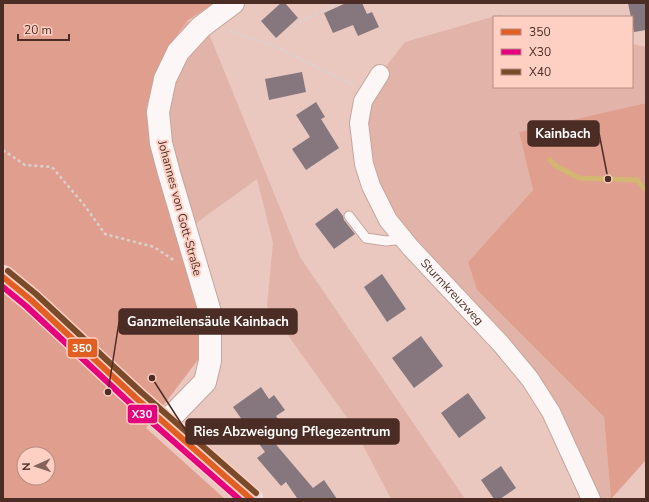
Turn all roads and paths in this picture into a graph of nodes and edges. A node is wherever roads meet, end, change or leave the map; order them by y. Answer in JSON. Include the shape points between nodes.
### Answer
{"nodes":[{"id":1,"x":233,"y":3,"type":"edge"},
{"id":2,"x":340,"y":3,"type":"edge"},
{"id":3,"x":205,"y":24,"type":"junction"},
{"id":4,"x":295,"y":26,"type":"dead end"},
{"id":5,"x":380,"y":74,"type":"dead end"},
{"id":6,"x":368,"y":92,"type":"junction"},
{"id":7,"x":3,"y":150,"type":"edge"},
{"id":8,"x":349,"y":216,"type":"dead end"},
{"id":9,"x":404,"y":239,"type":"junction"},
{"id":10,"x":3,"y":277,"type":"edge"},
{"id":11,"x":199,"y":277,"type":"junction"},
{"id":12,"x":165,"y":423,"type":"junction"},
{"id":13,"x":251,"y":499,"type":"edge"},
{"id":14,"x":591,"y":499,"type":"edge"}],
"edges":[{"from":1,"to":3,"type":"street","name":"Johannes von Gott-Straße"},
{"from":2,"to":4,"type":"path"},
{"from":3,"to":6,"type":"path","via":[[273,45]]},
{"from":3,"to":11,"type":"street","name":"Johannes von Gott-Straße","via":[[178,52],[165,79],[158,112],[161,143]]},
{"from":5,"to":6,"type":"street","name":"Sturmkreuzweg"},
{"from":6,"to":9,"type":"street","name":"Sturmkreuzweg","via":[[363,101],[360,123],[364,164],[371,186],[388,220]]},
{"from":7,"to":11,"type":"path","via":[[25,165],[52,167],[105,234],[154,247]]},
{"from":8,"to":9,"type":"lane","via":[[366,238],[386,241]]},
{"from":9,"to":14,"type":"street","name":"Sturmkreuzweg","via":[[501,344],[530,380],[551,412]]},
{"from":10,"to":12,"type":"main road"},
{"from":11,"to":12,"type":"street","name":"Johannes von Gott-Straße","via":[[210,312],[210,361],[205,382]]},
{"from":12,"to":13,"type":"main road"}]}
